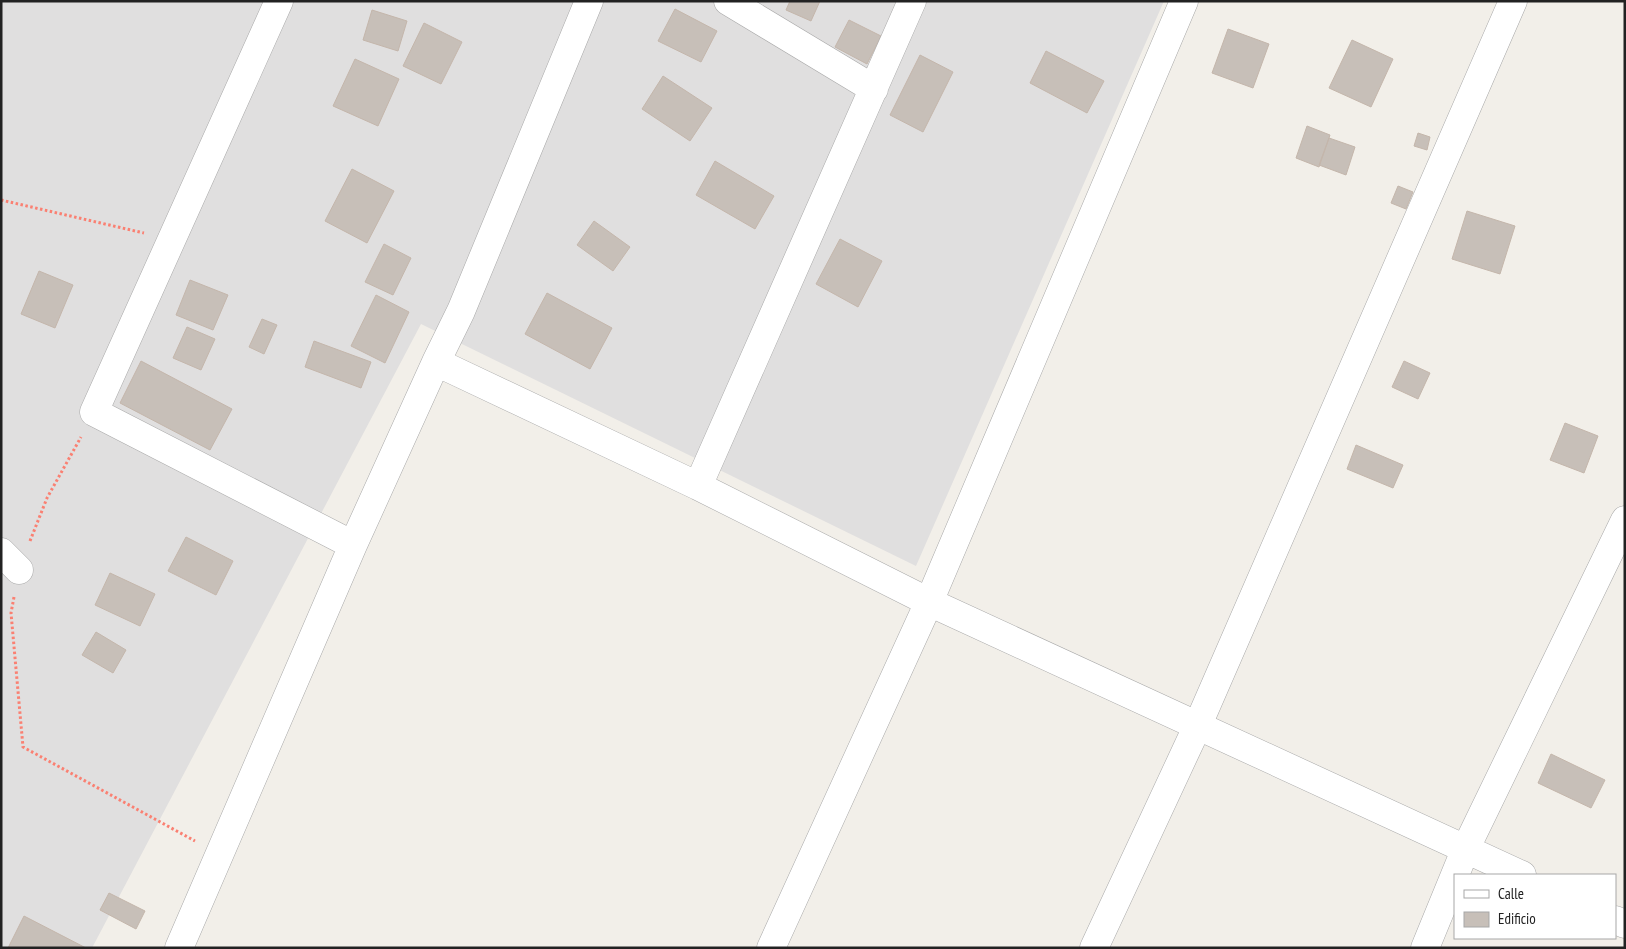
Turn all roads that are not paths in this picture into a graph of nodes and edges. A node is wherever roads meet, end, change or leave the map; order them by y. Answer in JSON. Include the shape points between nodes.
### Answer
{"nodes":[{"id":1,"x":280,"y":1,"type":"edge"},
{"id":2,"x":589,"y":1,"type":"edge"},
{"id":3,"x":728,"y":1,"type":"edge"},
{"id":4,"x":912,"y":1,"type":"edge"},
{"id":5,"x":1184,"y":1,"type":"edge"},
{"id":6,"x":1513,"y":1,"type":"edge"},
{"id":7,"x":874,"y":89,"type":"junction"},
{"id":8,"x":436,"y":362,"type":"junction"},
{"id":9,"x":698,"y":486,"type":"junction"},
{"id":10,"x":1625,"y":520,"type":"edge"},
{"id":11,"x":353,"y":545,"type":"junction"},
{"id":12,"x":929,"y":602,"type":"junction"},
{"id":13,"x":1197,"y":727,"type":"junction"},
{"id":14,"x":1466,"y":848,"type":"junction"},
{"id":15,"x":1455,"y":874,"type":"edge"},
{"id":16,"x":1520,"y":874,"type":"edge"},
{"id":17,"x":1454,"y":877,"type":"edge"},
{"id":18,"x":187,"y":945,"type":"edge"},
{"id":19,"x":771,"y":948,"type":"edge"},
{"id":20,"x":1094,"y":948,"type":"edge"},
{"id":21,"x":1425,"y":948,"type":"edge"}],
"edges":[{"from":1,"to":11,"type":"street","via":[[94,412]]},
{"from":2,"to":8,"type":"street","via":[[461,311]]},
{"from":3,"to":7,"type":"street"},
{"from":4,"to":7,"type":"street"},
{"from":5,"to":12,"type":"street"},
{"from":6,"to":13,"type":"street"},
{"from":7,"to":9,"type":"street"},
{"from":8,"to":9,"type":"street"},
{"from":8,"to":11,"type":"street"},
{"from":9,"to":12,"type":"street"},
{"from":10,"to":14,"type":"street"},
{"from":11,"to":18,"type":"street","via":[[220,854]]},
{"from":12,"to":13,"type":"street"},
{"from":12,"to":19,"type":"street"},
{"from":13,"to":14,"type":"street"},
{"from":13,"to":20,"type":"street"},
{"from":14,"to":15,"type":"street"},
{"from":14,"to":16,"type":"street"},
{"from":17,"to":21,"type":"street"}]}
